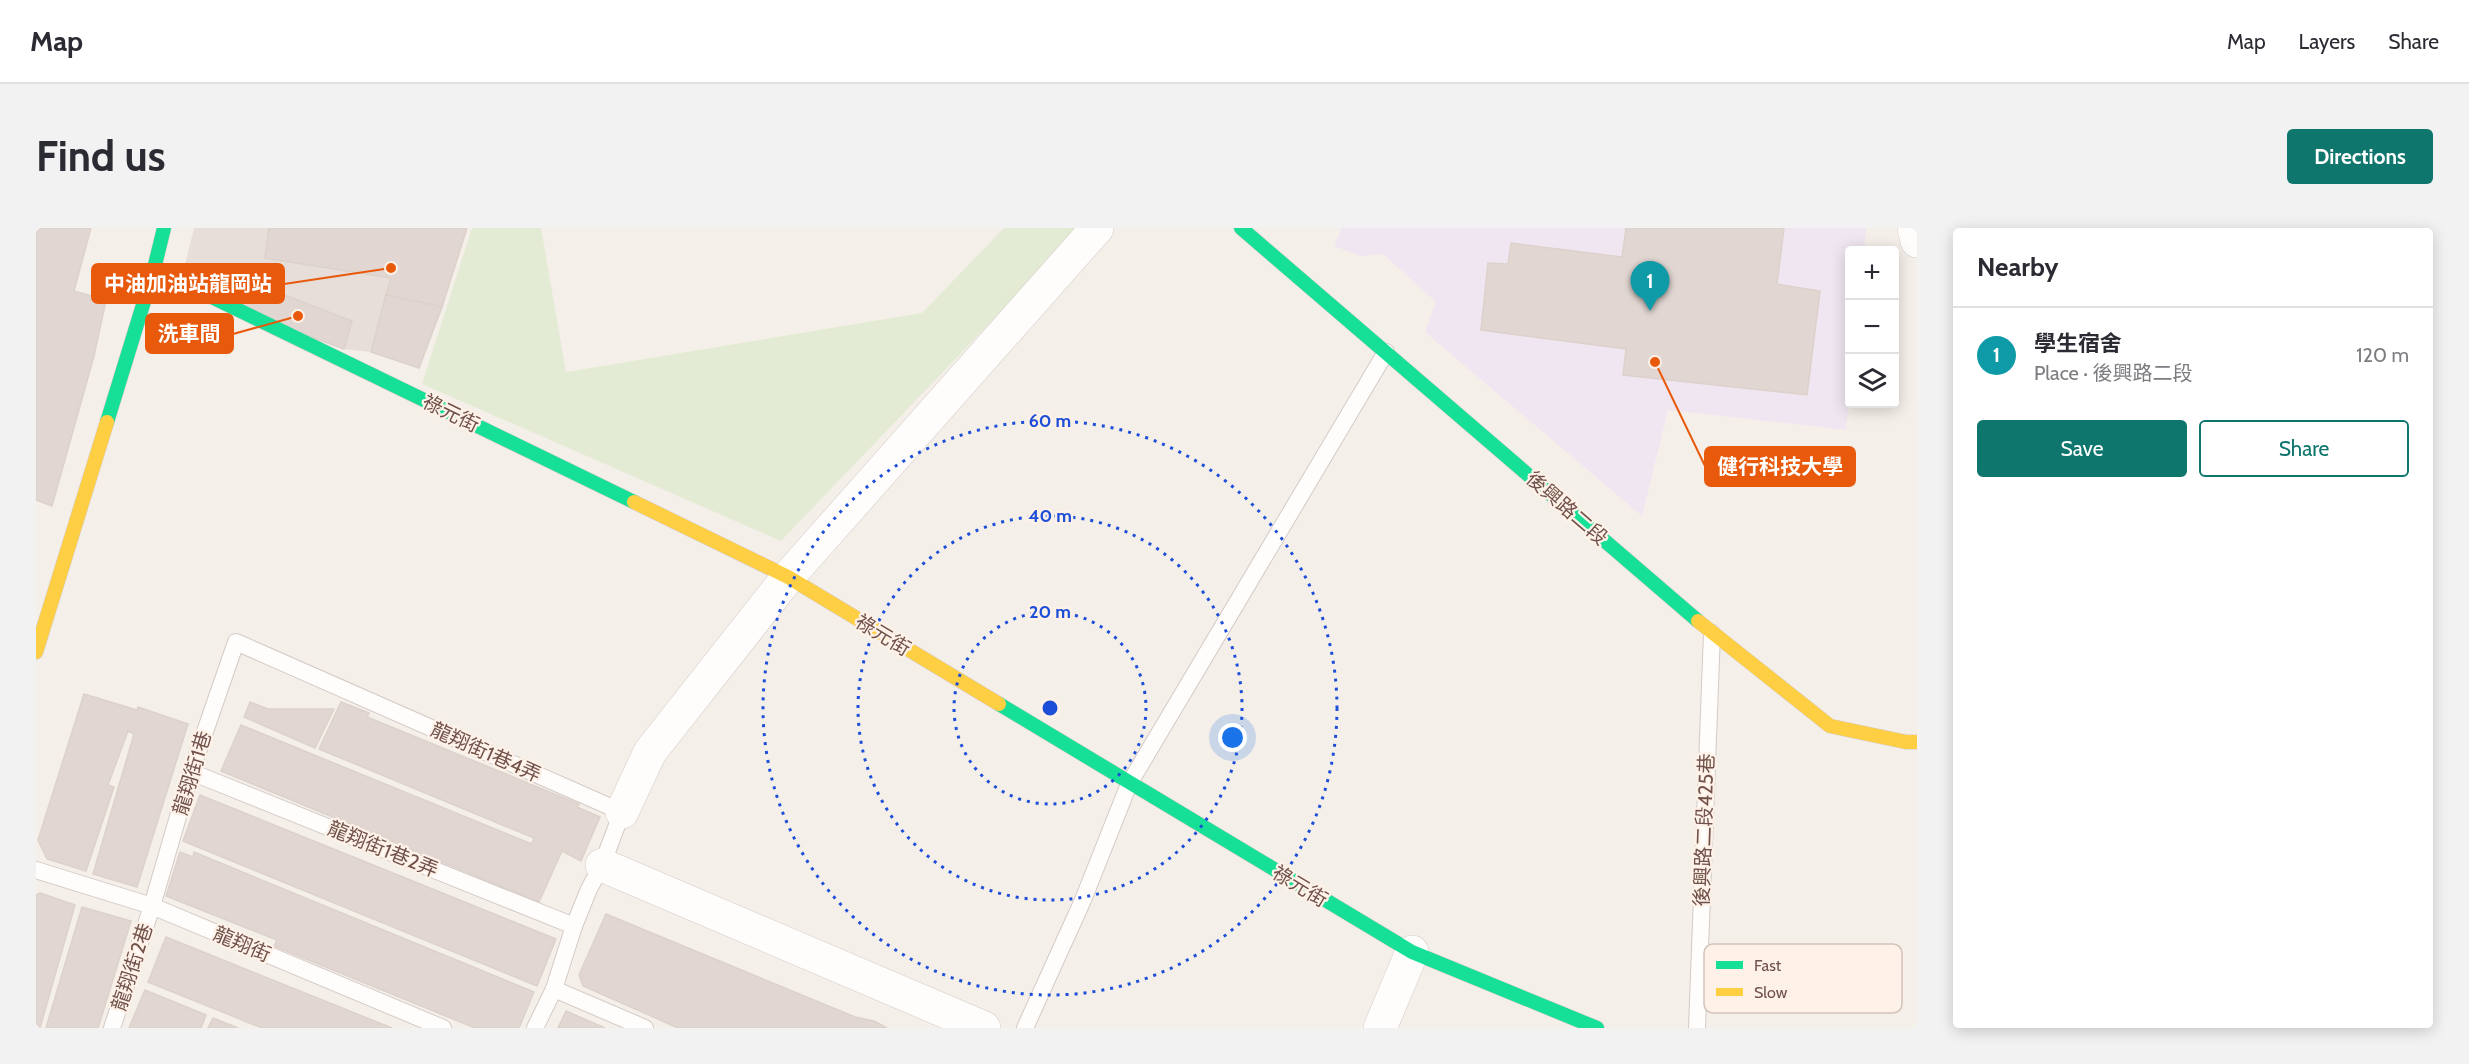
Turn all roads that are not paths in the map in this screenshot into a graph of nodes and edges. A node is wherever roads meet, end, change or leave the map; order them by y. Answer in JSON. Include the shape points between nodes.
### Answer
{"nodes":[{"id":1,"x":164,"y":228,"type":"edge"},
{"id":2,"x":1097,"y":228,"type":"edge"},
{"id":3,"x":1241,"y":228,"type":"edge"},
{"id":4,"x":1914,"y":228,"type":"edge"},
{"id":5,"x":1917,"y":241,"type":"edge"},
{"id":6,"x":154,"y":269,"type":"junction"},
{"id":7,"x":1386,"y":352,"type":"junction"},
{"id":8,"x":788,"y":577,"type":"junction"},
{"id":9,"x":1712,"y":633,"type":"junction"},
{"id":10,"x":236,"y":642,"type":"joint"},
{"id":11,"x":36,"y":652,"type":"edge"},
{"id":12,"x":1917,"y":741,"type":"edge"},
{"id":13,"x":191,"y":772,"type":"junction"},
{"id":14,"x":1129,"y":784,"type":"junction"},
{"id":15,"x":622,"y":812,"type":"junction"},
{"id":16,"x":602,"y":865,"type":"junction"},
{"id":17,"x":36,"y":870,"type":"edge"},
{"id":18,"x":152,"y":906,"type":"junction"},
{"id":19,"x":574,"y":926,"type":"junction"},
{"id":20,"x":1412,"y":952,"type":"junction"},
{"id":21,"x":555,"y":989,"type":"junction"},
{"id":22,"x":112,"y":1028,"type":"edge"},
{"id":23,"x":443,"y":1028,"type":"edge"},
{"id":24,"x":535,"y":1028,"type":"edge"},
{"id":25,"x":645,"y":1028,"type":"edge"},
{"id":26,"x":984,"y":1028,"type":"edge"},
{"id":27,"x":1024,"y":1028,"type":"edge"},
{"id":28,"x":1380,"y":1028,"type":"edge"},
{"id":29,"x":1597,"y":1028,"type":"edge"},
{"id":30,"x":1697,"y":1028,"type":"edge"}],
"edges":[{"from":1,"to":6,"type":"street"},
{"from":2,"to":8,"type":"street"},
{"from":3,"to":7,"type":"street","name":"後興路二段"},
{"from":4,"to":5,"type":"street"},
{"from":6,"to":8,"type":"street","name":"祿元街"},
{"from":6,"to":11,"type":"street"},
{"from":7,"to":9,"type":"street","name":"後興路二段"},
{"from":7,"to":14,"type":"lane"},
{"from":8,"to":14,"type":"street","name":"祿元街"},
{"from":8,"to":15,"type":"street","via":[[650,752]]},
{"from":9,"to":12,"type":"street","name":"後興路二段","via":[[1830,726]]},
{"from":9,"to":30,"type":"lane","name":"後興路二段425巷"},
{"from":10,"to":13,"type":"lane","name":"龍翔街1巷"},
{"from":10,"to":15,"type":"lane","name":"龍翔街1巷4弄"},
{"from":13,"to":18,"type":"lane","name":"龍翔街1巷"},
{"from":13,"to":19,"type":"lane","name":"龍翔街1巷2弄"},
{"from":14,"to":20,"type":"street","name":"祿元街"},
{"from":14,"to":27,"type":"lane","via":[[1083,900]]},
{"from":15,"to":16,"type":"lane"},
{"from":16,"to":19,"type":"lane"},
{"from":16,"to":26,"type":"street"},
{"from":17,"to":18,"type":"lane","name":"龍翔街"},
{"from":18,"to":22,"type":"lane","name":"龍翔街2巷"},
{"from":18,"to":23,"type":"lane","name":"龍翔街"},
{"from":19,"to":21,"type":"lane"},
{"from":20,"to":28,"type":"street"},
{"from":20,"to":29,"type":"street","name":"祿元街"},
{"from":21,"to":24,"type":"lane"},
{"from":21,"to":25,"type":"lane"}]}
